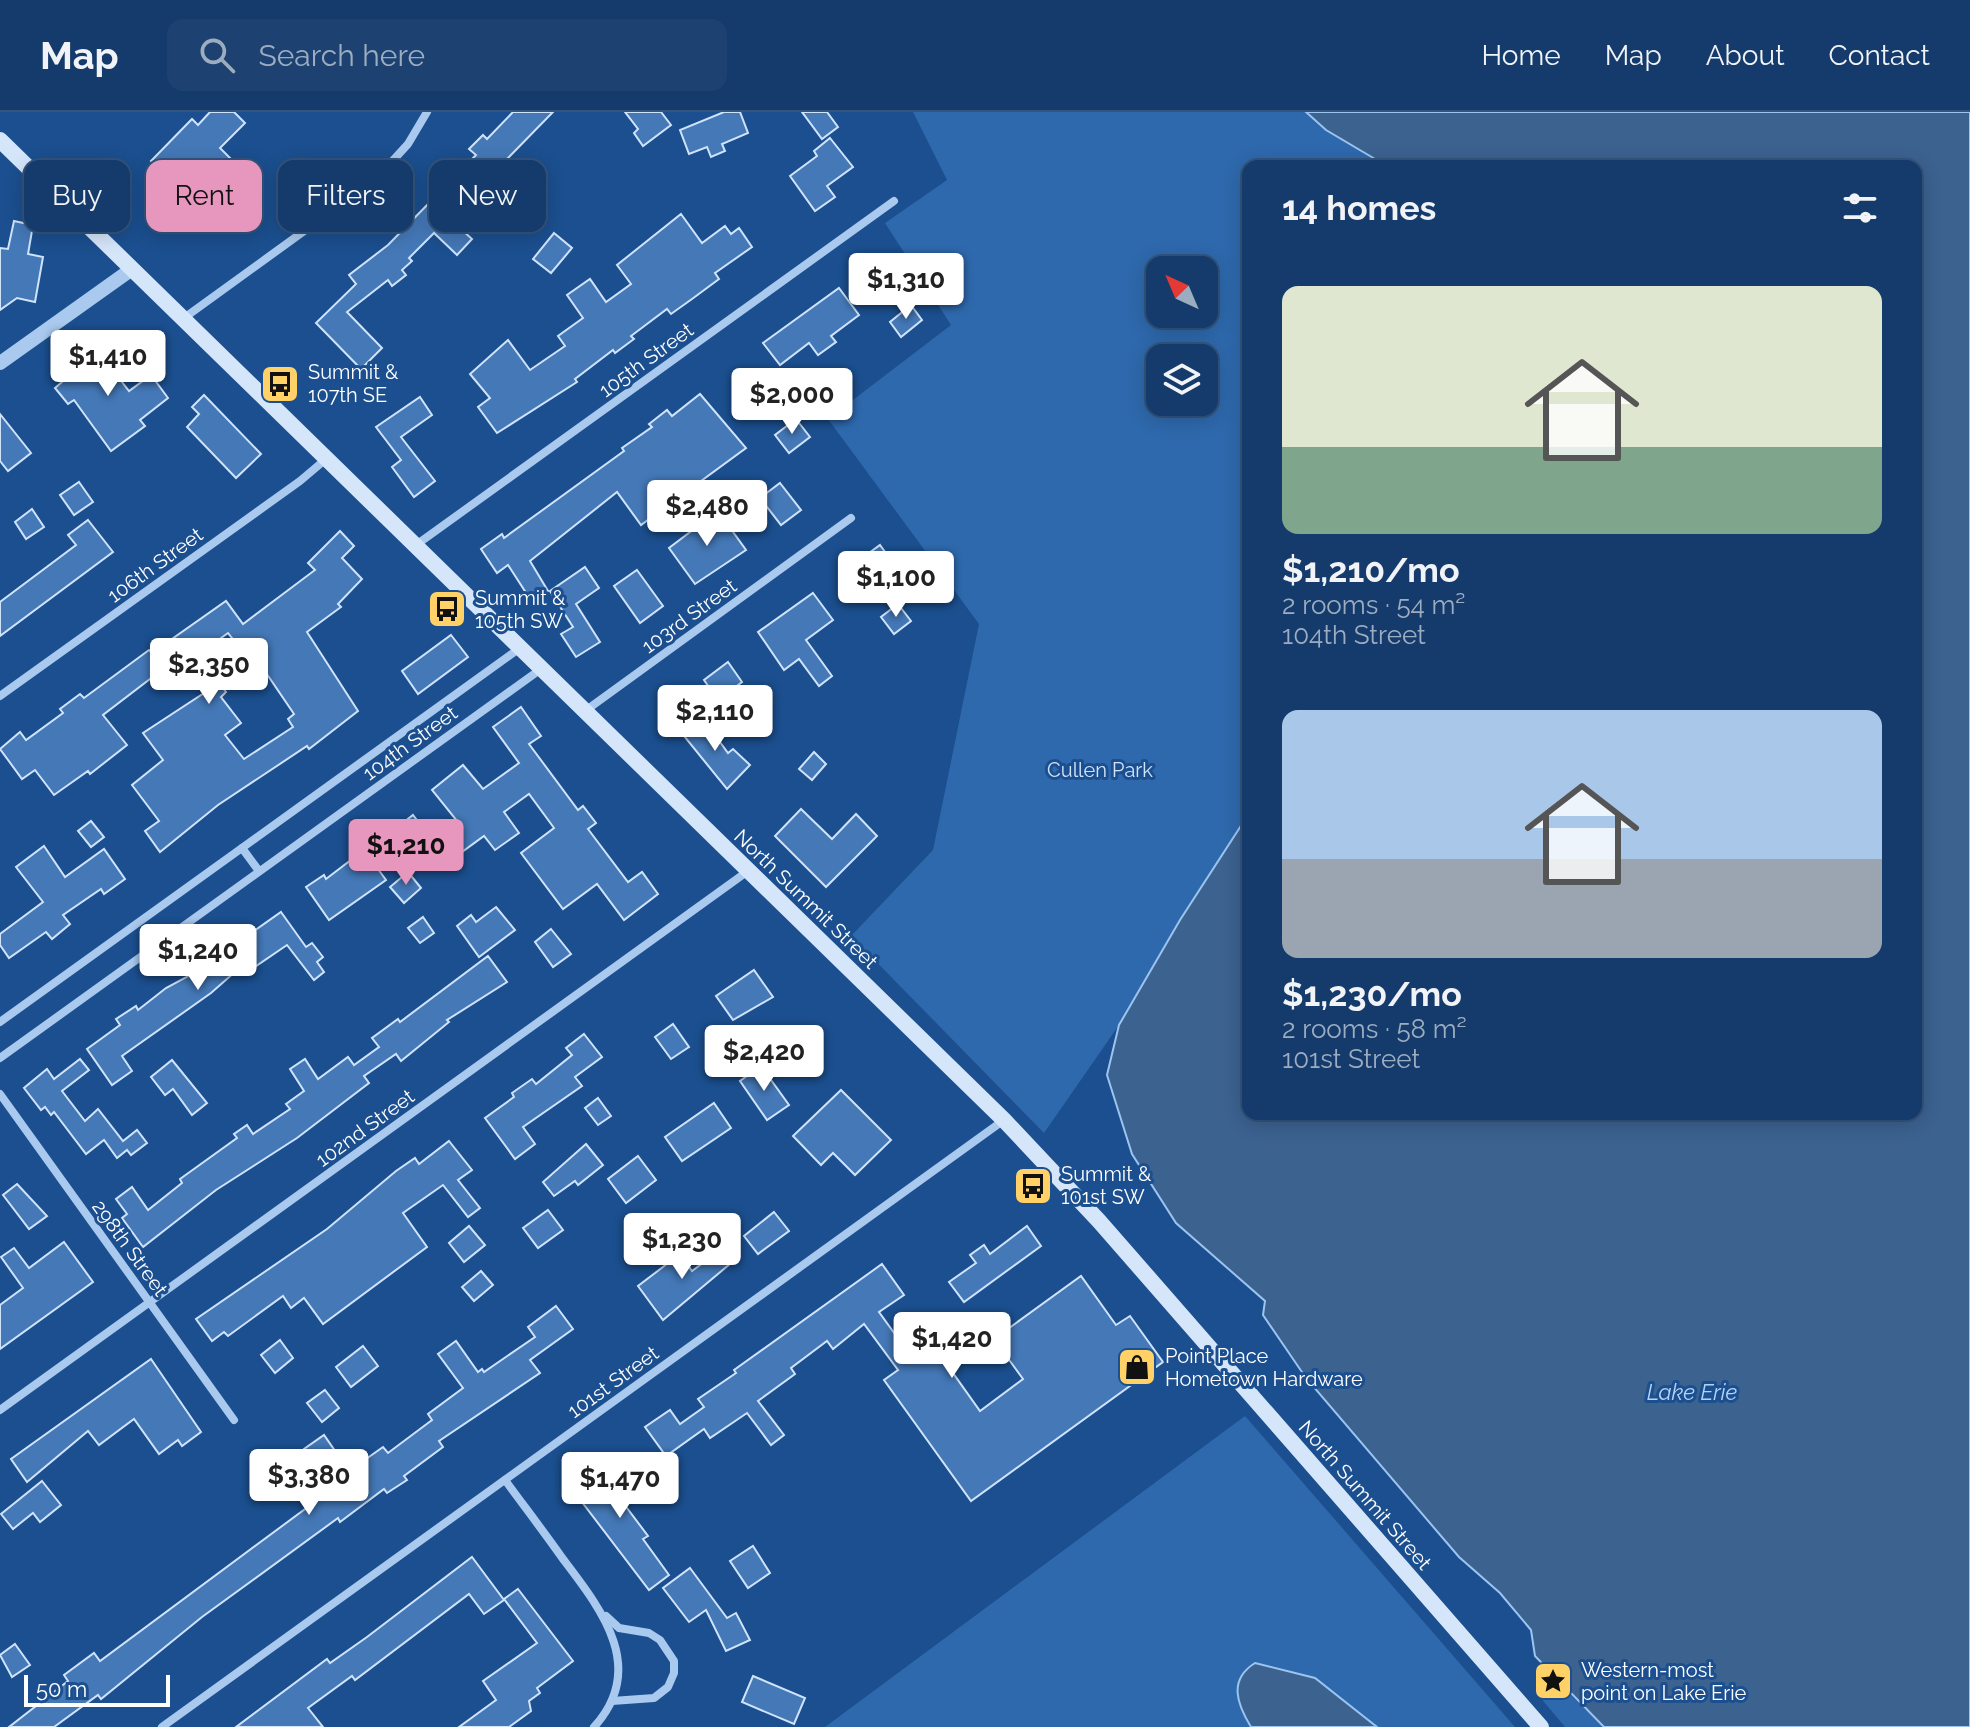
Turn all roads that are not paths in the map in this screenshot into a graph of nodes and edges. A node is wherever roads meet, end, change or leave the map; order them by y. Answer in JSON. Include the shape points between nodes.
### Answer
{"nodes":[{"id":1,"x":427,"y":112,"type":"edge"},
{"id":2,"x":0,"y":140,"type":"edge"},
{"id":3,"x":894,"y":201,"type":"dead end"},
{"id":4,"x":132,"y":269,"type":"junction"},
{"id":5,"x":184,"y":318,"type":"junction"},
{"id":6,"x":0,"y":363,"type":"edge"},
{"id":7,"x":327,"y":457,"type":"junction"},
{"id":8,"x":851,"y":518,"type":"dead end"},
{"id":9,"x":416,"y":545,"type":"junction"},
{"id":10,"x":520,"y":648,"type":"junction"},
{"id":11,"x":541,"y":669,"type":"junction"},
{"id":12,"x":0,"y":696,"type":"edge"},
{"id":13,"x":584,"y":711,"type":"junction"},
{"id":14,"x":242,"y":848,"type":"junction"},
{"id":15,"x":259,"y":871,"type":"junction"},
{"id":16,"x":748,"y":871,"type":"junction"},
{"id":17,"x":0,"y":1022,"type":"edge"},
{"id":18,"x":0,"y":1058,"type":"edge"},
{"id":19,"x":0,"y":1094,"type":"edge"},
{"id":20,"x":1004,"y":1120,"type":"junction"},
{"id":21,"x":150,"y":1303,"type":"junction"},
{"id":22,"x":0,"y":1410,"type":"edge"},
{"id":23,"x":234,"y":1420,"type":"dead end"},
{"id":24,"x":505,"y":1480,"type":"junction"},
{"id":25,"x":605,"y":1616,"type":"junction"},
{"id":26,"x":612,"y":1701,"type":"junction"},
{"id":27,"x":162,"y":1727,"type":"edge"},
{"id":28,"x":594,"y":1727,"type":"edge"},
{"id":29,"x":1541,"y":1727,"type":"edge"}],
"edges":[{"from":1,"to":5,"type":"street","via":[[408,144],[376,179]]},
{"from":2,"to":4,"type":"main road","name":"North Summit Street"},
{"from":3,"to":9,"type":"street","name":"105th Street"},
{"from":4,"to":5,"type":"main road","name":"North Summit Street"},
{"from":4,"to":6,"type":"street"},
{"from":5,"to":7,"type":"main road","name":"North Summit Street"},
{"from":7,"to":9,"type":"main road","name":"North Summit Street"},
{"from":7,"to":12,"type":"street","name":"106th Street"},
{"from":8,"to":13,"type":"street","name":"103rd Street"},
{"from":9,"to":10,"type":"main road","name":"North Summit Street"},
{"from":10,"to":11,"type":"main road","name":"North Summit Street"},
{"from":10,"to":14,"type":"street","name":"104th Street"},
{"from":11,"to":13,"type":"main road","name":"North Summit Street"},
{"from":11,"to":15,"type":"street","name":"104th Street"},
{"from":13,"to":16,"type":"main road","name":"North Summit Street"},
{"from":14,"to":15,"type":"street"},
{"from":14,"to":17,"type":"street","name":"104th Street"},
{"from":15,"to":18,"type":"street","name":"104th Street"},
{"from":16,"to":20,"type":"main road","name":"North Summit Street"},
{"from":16,"to":21,"type":"street","name":"102nd Street"},
{"from":19,"to":21,"type":"street","name":"298th Street"},
{"from":20,"to":24,"type":"street","name":"101st Street"},
{"from":20,"to":29,"type":"main road","name":"North Summit Street","via":[[1099,1221]]},
{"from":21,"to":22,"type":"street","name":"102nd Street"},
{"from":21,"to":23,"type":"street","name":"298th Street"},
{"from":24,"to":25,"type":"street"},
{"from":24,"to":27,"type":"street","name":"101st Street"},
{"from":25,"to":26,"type":"street","via":[[616,1645],[618,1675]]},
{"from":25,"to":26,"type":"street","via":[[619,1628],[660,1640],[674,1661],[668,1687],[654,1698]]},
{"from":26,"to":28,"type":"street"}]}
